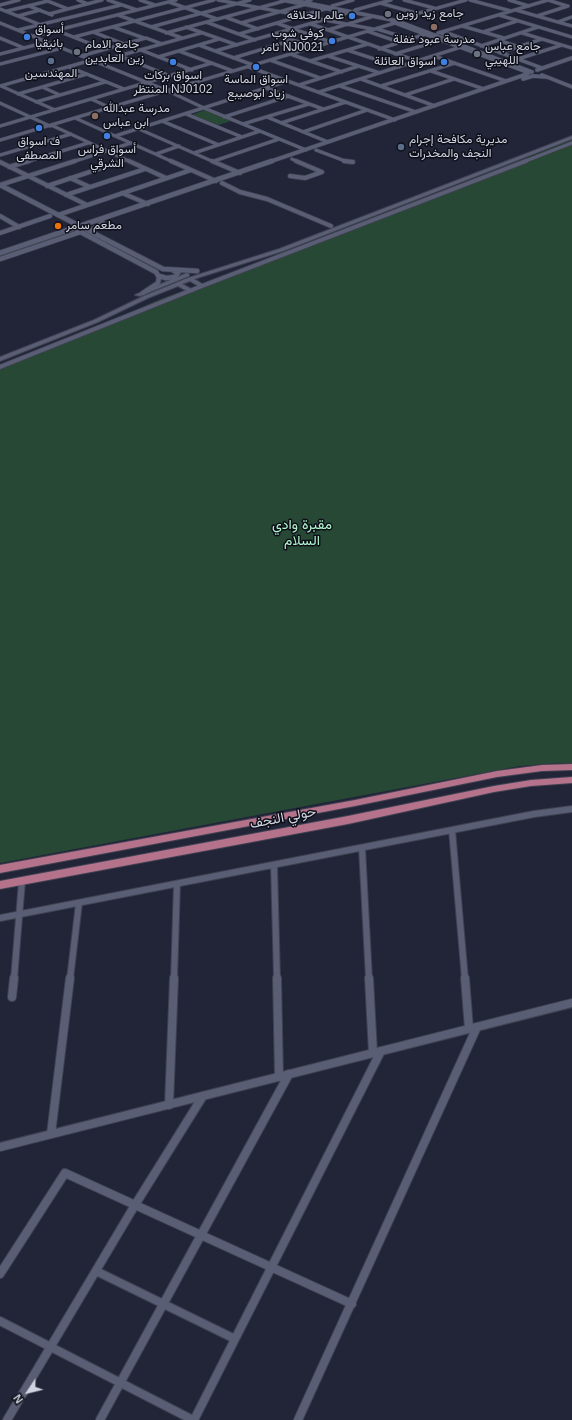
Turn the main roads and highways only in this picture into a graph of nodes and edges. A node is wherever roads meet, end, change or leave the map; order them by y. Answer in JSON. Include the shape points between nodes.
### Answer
{"nodes":[{"id":1,"x":572,"y":133,"type":"edge"},
{"id":2,"x":572,"y":137,"type":"edge"},
{"id":3,"x":256,"y":256,"type":"junction"},
{"id":4,"x":240,"y":261,"type":"junction"},
{"id":5,"x":190,"y":279,"type":"junction"},
{"id":6,"x":178,"y":284,"type":"junction"},
{"id":7,"x":202,"y":286,"type":"road end"},
{"id":8,"x":190,"y":291,"type":"road end"},
{"id":9,"x":124,"y":302,"type":"junction"},
{"id":10,"x":132,"y":304,"type":"junction"},
{"id":11,"x":112,"y":309,"type":"junction"},
{"id":12,"x":118,"y":311,"type":"junction"},
{"id":13,"x":0,"y":354,"type":"edge"},
{"id":14,"x":0,"y":359,"type":"edge"},
{"id":15,"x":572,"y":767,"type":"edge"},
{"id":16,"x":572,"y":780,"type":"edge"},
{"id":17,"x":0,"y":869,"type":"edge"},
{"id":18,"x":0,"y":885,"type":"edge"}],
"edges":[{"from":1,"to":3,"type":"main road"},
{"from":2,"to":3,"type":"main road"},
{"from":3,"to":4,"type":"main road"},
{"from":4,"to":5,"type":"main road"},
{"from":4,"to":9,"type":"main road","via":[[197,271]]},
{"from":5,"to":6,"type":"main road"},
{"from":5,"to":7,"type":"main road"},
{"from":6,"to":8,"type":"main road"},
{"from":6,"to":10,"type":"main road"},
{"from":9,"to":10,"type":"main road"},
{"from":9,"to":11,"type":"main road"},
{"from":10,"to":12,"type":"main road"},
{"from":11,"to":12,"type":"main road"},
{"from":11,"to":13,"type":"main road"},
{"from":12,"to":14,"type":"main road"},
{"from":15,"to":17,"type":"main road","name":"حولي النجف","via":[[498,774]]},
{"from":16,"to":18,"type":"main road","name":"حولي النجف","via":[[494,789],[348,820]]}]}
